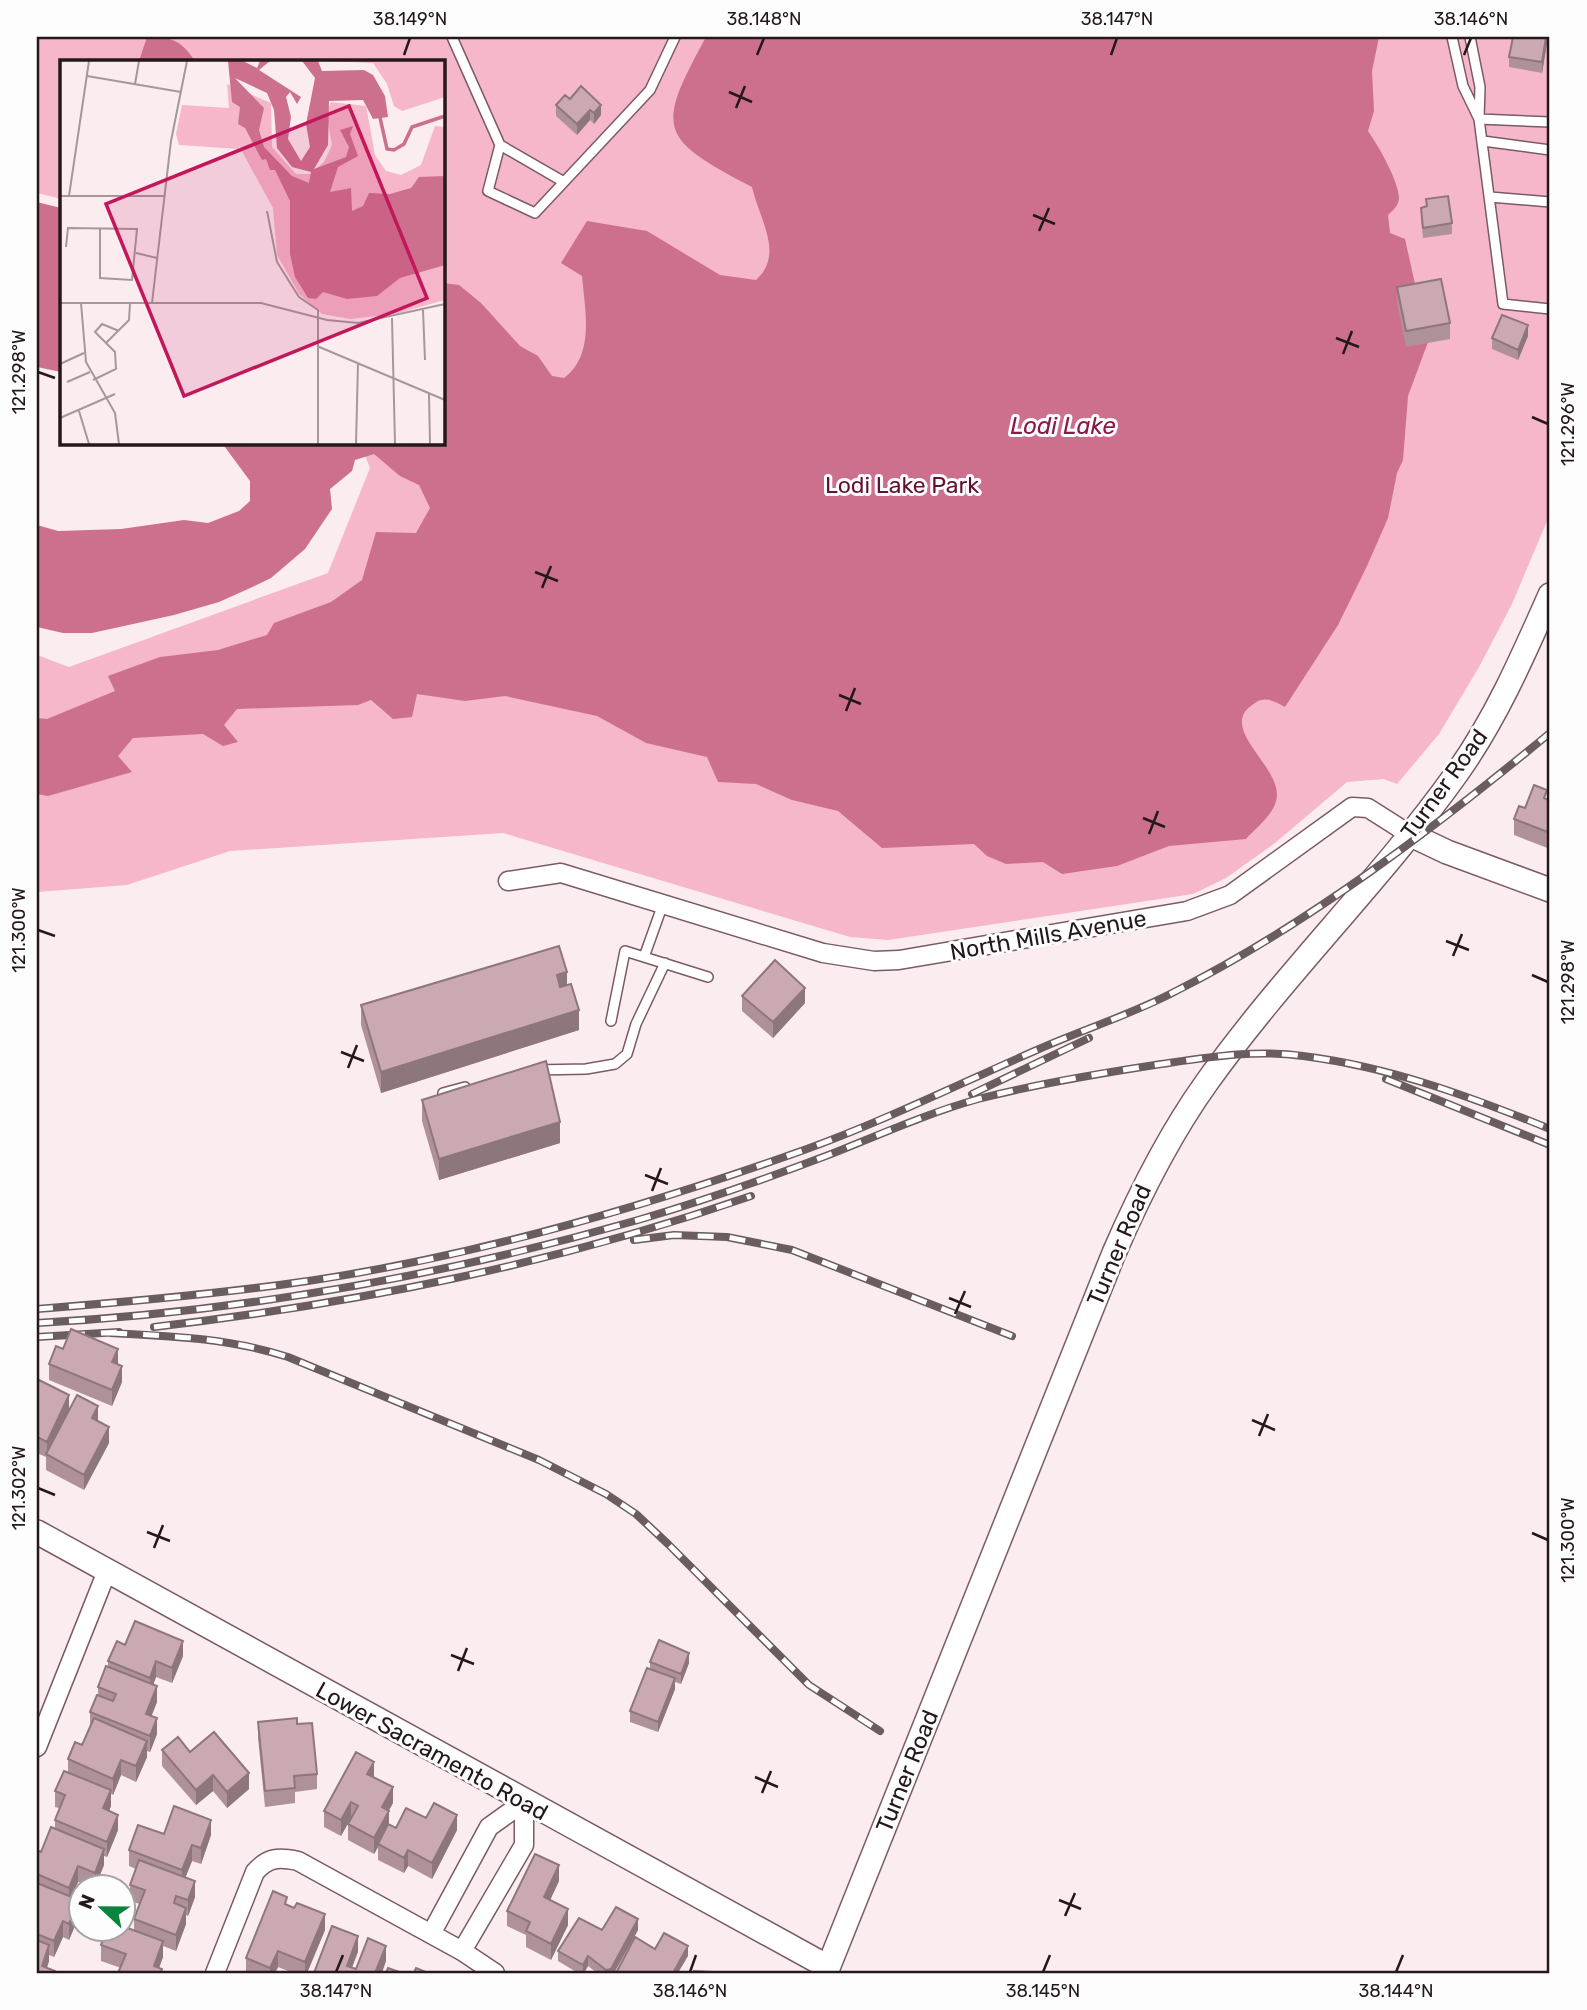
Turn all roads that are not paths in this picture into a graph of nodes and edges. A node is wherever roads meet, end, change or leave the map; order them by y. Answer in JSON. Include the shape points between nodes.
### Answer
{"nodes":[{"id":1,"x":452,"y":37,"type":"edge"},
{"id":2,"x":675,"y":37,"type":"edge"},
{"id":3,"x":1452,"y":37,"type":"edge"},
{"id":4,"x":1470,"y":37,"type":"edge"},
{"id":5,"x":1479,"y":118,"type":"junction"},
{"id":6,"x":1550,"y":122,"type":"edge"},
{"id":7,"x":1483,"y":141,"type":"junction"},
{"id":8,"x":500,"y":145,"type":"junction"},
{"id":9,"x":1550,"y":150,"type":"edge"},
{"id":10,"x":564,"y":182,"type":"junction"},
{"id":11,"x":1490,"y":197,"type":"junction"},
{"id":12,"x":1550,"y":202,"type":"edge"},
{"id":13,"x":1550,"y":309,"type":"edge"},
{"id":14,"x":1550,"y":595,"type":"edge"},
{"id":15,"x":1409,"y":834,"type":"junction"},
{"id":16,"x":508,"y":881,"type":"dead end"},
{"id":17,"x":1550,"y":890,"type":"edge"},
{"id":18,"x":663,"y":904,"type":"junction"},
{"id":19,"x":644,"y":957,"type":"junction"},
{"id":20,"x":665,"y":963,"type":"junction"},
{"id":21,"x":708,"y":977,"type":"dead end"},
{"id":22,"x":611,"y":1021,"type":"dead end"},
{"id":23,"x":530,"y":1072,"type":"edge"},
{"id":24,"x":480,"y":1084,"type":"edge"},
{"id":25,"x":443,"y":1093,"type":"edge"},
{"id":26,"x":37,"y":1532,"type":"edge"},
{"id":27,"x":107,"y":1572,"type":"junction"},
{"id":28,"x":37,"y":1747,"type":"edge"},
{"id":29,"x":524,"y":1802,"type":"junction"},
{"id":30,"x":431,"y":1934,"type":"junction"},
{"id":31,"x":462,"y":1951,"type":"junction"},
{"id":32,"x":830,"y":1971,"type":"edge"},
{"id":33,"x":215,"y":1973,"type":"edge"},
{"id":34,"x":495,"y":1973,"type":"edge"}],
"edges":[{"from":1,"to":8,"type":"lane"},
{"from":2,"to":10,"type":"lane","via":[[650,90]]},
{"from":3,"to":5,"type":"lane","via":[[1463,86]]},
{"from":4,"to":5,"type":"lane","via":[[1480,87]]},
{"from":5,"to":6,"type":"lane"},
{"from":5,"to":7,"type":"lane"},
{"from":7,"to":9,"type":"lane"},
{"from":7,"to":11,"type":"lane"},
{"from":8,"to":10,"type":"lane"},
{"from":8,"to":10,"type":"lane","via":[[488,191],[535,213]]},
{"from":11,"to":12,"type":"lane"},
{"from":11,"to":13,"type":"lane","via":[[1503,304]]},
{"from":14,"to":15,"type":"main road","name":"Turner Road","via":[[1483,734]]},
{"from":15,"to":17,"type":"main road","name":"North Mills Avenue"},
{"from":15,"to":18,"type":"street","name":"North Mills Avenue","via":[[1368,808],[1352,807],[1230,895],[1209,904],[899,960],[823,953]]},
{"from":15,"to":32,"type":"main road","name":"Turner Road","via":[[1235,1045],[1184,1115],[1154,1167],[1114,1253]]},
{"from":16,"to":18,"type":"street","name":"North Mills Avenue","via":[[561,873]]},
{"from":18,"to":19,"type":"lane"},
{"from":19,"to":20,"type":"lane"},
{"from":19,"to":22,"type":"lane","via":[[625,951]]},
{"from":20,"to":21,"type":"lane"},
{"from":20,"to":23,"type":"lane","via":[[627,1054],[615,1064]]},
{"from":24,"to":25,"type":"lane"},
{"from":26,"to":27,"type":"main road","name":"Lower Sacramento Road"},
{"from":27,"to":28,"type":"street"},
{"from":27,"to":29,"type":"main road","name":"Lower Sacramento Road"},
{"from":29,"to":30,"type":"street","via":[[489,1827]]},
{"from":29,"to":31,"type":"street","via":[[524,1845]]},
{"from":29,"to":32,"type":"main road","name":"Lower Sacramento Road"},
{"from":30,"to":31,"type":"street"},
{"from":30,"to":33,"type":"street","via":[[298,1861],[279,1857],[264,1862],[255,1872]]},
{"from":31,"to":34,"type":"street"}]}
